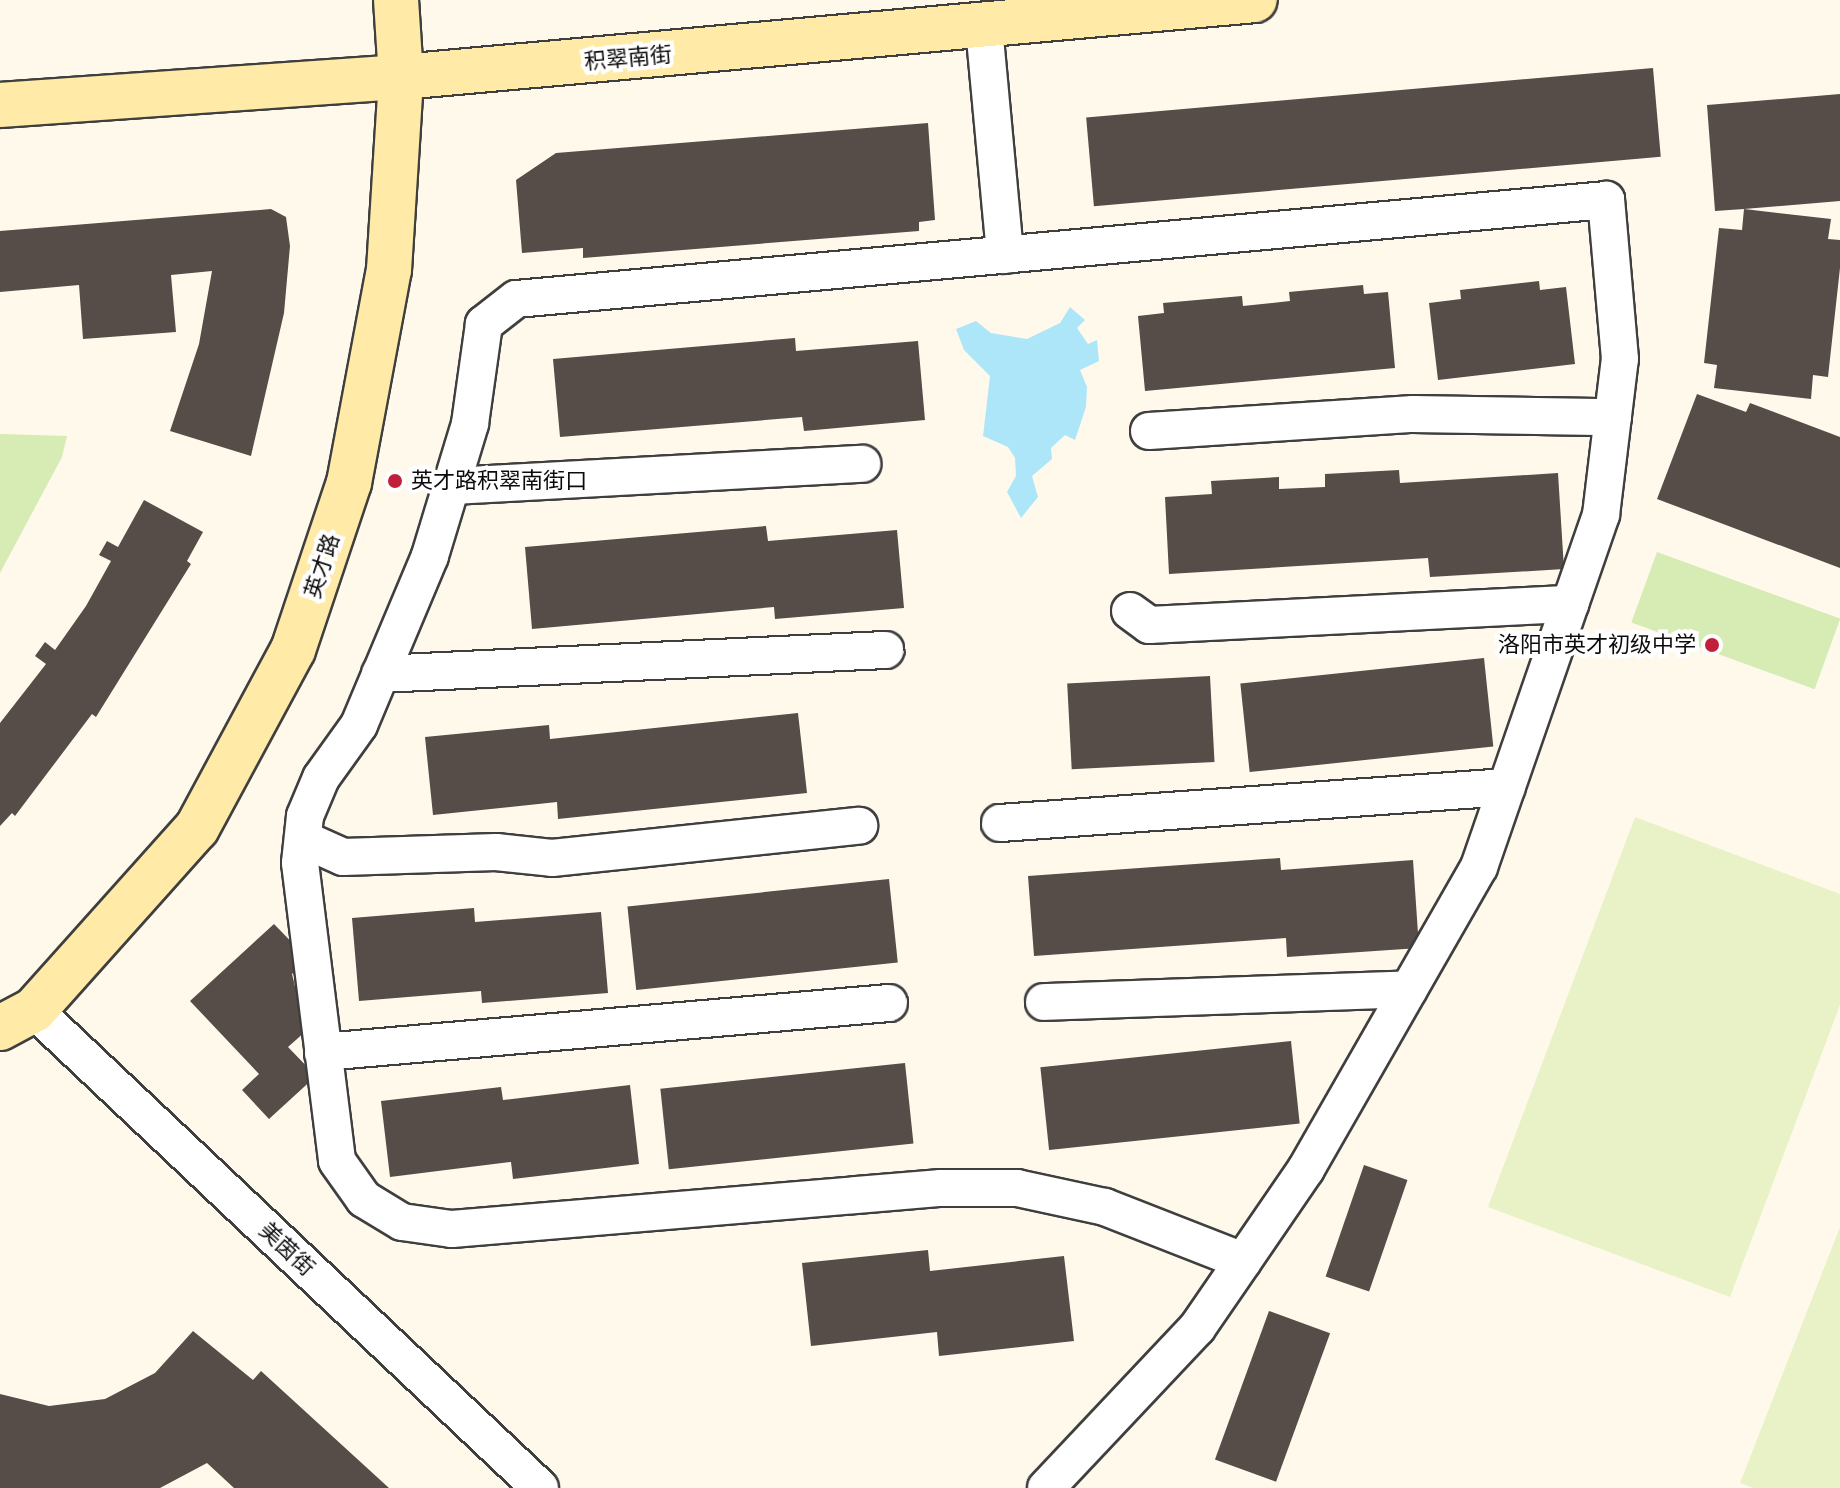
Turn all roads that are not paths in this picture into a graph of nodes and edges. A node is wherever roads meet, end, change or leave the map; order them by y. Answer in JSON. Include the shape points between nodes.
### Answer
{"nodes":[{"id":1,"x":369,"y":0,"type":"edge"},
{"id":2,"x":396,"y":0,"type":"edge"},
{"id":3,"x":1255,"y":0,"type":"edge"},
{"id":4,"x":984,"y":27,"type":"junction"},
{"id":5,"x":388,"y":78,"type":"junction"},
{"id":6,"x":0,"y":105,"type":"edge"},
{"id":7,"x":1005,"y":255,"type":"junction"},
{"id":8,"x":1613,"y":417,"type":"junction"},
{"id":9,"x":1149,"y":431,"type":"dead end"},
{"id":10,"x":862,"y":464,"type":"dead end"},
{"id":11,"x":452,"y":486,"type":"junction"},
{"id":12,"x":1570,"y":604,"type":"junction"},
{"id":13,"x":1130,"y":611,"type":"dead end"},
{"id":14,"x":885,"y":650,"type":"dead end"},
{"id":15,"x":380,"y":674,"type":"junction"},
{"id":16,"x":1507,"y":787,"type":"junction"},
{"id":17,"x":1000,"y":823,"type":"dead end"},
{"id":18,"x":859,"y":826,"type":"dead end"},
{"id":19,"x":303,"y":839,"type":"junction"},
{"id":20,"x":1409,"y":989,"type":"junction"},
{"id":21,"x":1044,"y":1002,"type":"dead end"},
{"id":22,"x":889,"y":1003,"type":"dead end"},
{"id":23,"x":11,"y":1014,"type":"edge"},
{"id":24,"x":323,"y":1052,"type":"junction"},
{"id":25,"x":1243,"y":1261,"type":"junction"},
{"id":26,"x":540,"y":1488,"type":"edge"},
{"id":27,"x":1046,"y":1488,"type":"edge"}],
"edges":[{"from":1,"to":5,"type":"main road","name":"英才路"},
{"from":2,"to":5,"type":"main road","name":"英才路"},
{"from":3,"to":4,"type":"main road","name":"积翠南街"},
{"from":4,"to":5,"type":"main road","name":"积翠南街"},
{"from":4,"to":7,"type":"street"},
{"from":5,"to":6,"type":"main road","name":"积翠南街"},
{"from":5,"to":23,"type":"main road","name":"英才路","via":[[363,268],[322,472],[269,639],[180,814],[21,991]]},
{"from":7,"to":8,"type":"street","via":[[1606,200],[1620,359]]},
{"from":7,"to":11,"type":"street","via":[[516,299],[484,324],[470,424]]},
{"from":8,"to":9,"type":"street","via":[[1413,414]]},
{"from":8,"to":12,"type":"street","via":[[1601,515]]},
{"from":10,"to":11,"type":"street"},
{"from":11,"to":15,"type":"street","via":[[430,556]]},
{"from":12,"to":13,"type":"street","via":[[1149,625]]},
{"from":12,"to":16,"type":"street"},
{"from":14,"to":15,"type":"street"},
{"from":15,"to":19,"type":"street","via":[[359,725],[321,778],[305,816]]},
{"from":16,"to":17,"type":"street"},
{"from":16,"to":20,"type":"street","via":[[1479,867]]},
{"from":18,"to":19,"type":"street","via":[[552,858],[496,852],[343,857]]},
{"from":19,"to":24,"type":"street","via":[[300,863]]},
{"from":20,"to":21,"type":"street"},
{"from":20,"to":25,"type":"street","via":[[1306,1169]]},
{"from":22,"to":24,"type":"street"},
{"from":23,"to":26,"type":"street","name":"美茵街"},
{"from":24,"to":25,"type":"street","via":[[337,1161],[364,1199],[402,1222],[452,1229],[941,1188],[1017,1188],[1105,1207]]},
{"from":25,"to":27,"type":"street","via":[[1197,1328]]}]}
